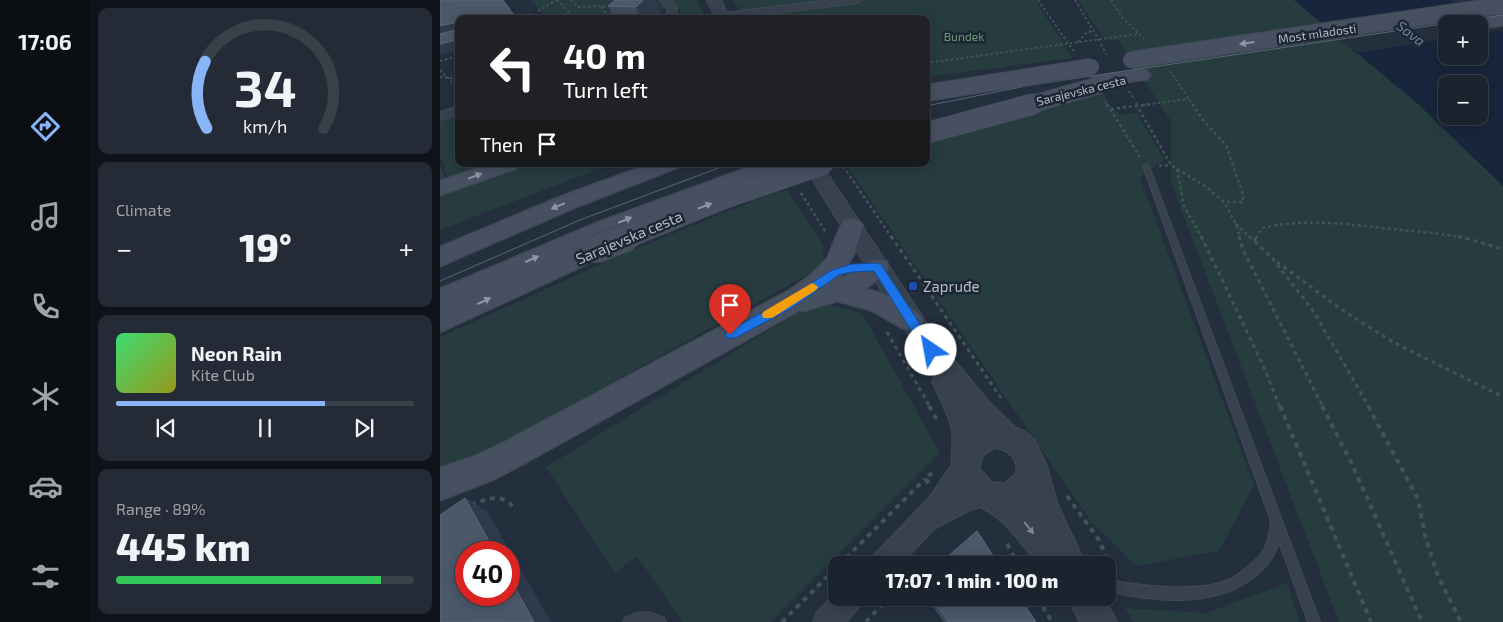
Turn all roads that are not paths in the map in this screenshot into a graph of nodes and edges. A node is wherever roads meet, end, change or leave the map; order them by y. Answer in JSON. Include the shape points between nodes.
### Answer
{"nodes":[{"id":1,"x":665,"y":0,"type":"edge"},
{"id":2,"x":714,"y":0,"type":"edge"},
{"id":3,"x":857,"y":0,"type":"edge"},
{"id":4,"x":1503,"y":5,"type":"edge"},
{"id":5,"x":671,"y":15,"type":"edge"},
{"id":6,"x":722,"y":15,"type":"edge"},
{"id":7,"x":745,"y":15,"type":"edge"},
{"id":8,"x":1503,"y":20,"type":"edge"},
{"id":9,"x":1488,"y":22,"type":"edge"},
{"id":10,"x":1438,"y":30,"type":"edge"},
{"id":11,"x":1268,"y":56,"type":"dead end"},
{"id":12,"x":1102,"y":68,"type":"junction"},
{"id":13,"x":1165,"y":72,"type":"road end"},
{"id":14,"x":930,"y":82,"type":"edge"},
{"id":15,"x":930,"y":91,"type":"edge"},
{"id":16,"x":455,"y":111,"type":"edge"},
{"id":17,"x":440,"y":116,"type":"edge"},
{"id":18,"x":930,"y":117,"type":"edge"},
{"id":19,"x":930,"y":132,"type":"edge"},
{"id":20,"x":1146,"y":166,"type":"road end"},
{"id":21,"x":501,"y":167,"type":"edge"},
{"id":22,"x":620,"y":167,"type":"edge"},
{"id":23,"x":661,"y":167,"type":"edge"},
{"id":24,"x":770,"y":167,"type":"edge"},
{"id":25,"x":815,"y":167,"type":"edge"},
{"id":26,"x":826,"y":167,"type":"edge"},
{"id":27,"x":440,"y":188,"type":"edge"},
{"id":28,"x":862,"y":222,"type":"junction"},
{"id":29,"x":440,"y":238,"type":"edge"},
{"id":30,"x":440,"y":257,"type":"edge"},
{"id":31,"x":877,"y":267,"type":"junction"},
{"id":32,"x":830,"y":285,"type":"junction"},
{"id":33,"x":440,"y":300,"type":"edge"},
{"id":34,"x":911,"y":321,"type":"junction"},
{"id":35,"x":440,"y":322,"type":"edge"},
{"id":36,"x":931,"y":350,"type":"junction"},
{"id":37,"x":1005,"y":436,"type":"junction"},
{"id":38,"x":956,"y":462,"type":"junction"},
{"id":39,"x":1032,"y":466,"type":"junction"},
{"id":40,"x":440,"y":484,"type":"edge"},
{"id":41,"x":989,"y":496,"type":"junction"},
{"id":42,"x":1277,"y":521,"type":"junction"},
{"id":43,"x":921,"y":524,"type":"junction"},
{"id":44,"x":891,"y":556,"type":"edge"},
{"id":45,"x":1051,"y":556,"type":"edge"},
{"id":46,"x":1066,"y":556,"type":"edge"},
{"id":47,"x":1116,"y":597,"type":"edge"},
{"id":48,"x":842,"y":606,"type":"edge"},
{"id":49,"x":629,"y":622,"type":"edge"},
{"id":50,"x":660,"y":622,"type":"edge"},
{"id":51,"x":826,"y":622,"type":"edge"},
{"id":52,"x":1314,"y":622,"type":"edge"}],
"edges":[{"from":1,"to":5,"type":"street","via":[[672,8]]},
{"from":2,"to":6,"type":"street"},
{"from":3,"to":7,"type":"street"},
{"from":4,"to":12,"type":"main road","name":"Most mladosti","one_way":true,"bridge":true},
{"from":8,"to":9,"type":"main road"},
{"from":10,"to":11,"type":"main road","name":"Most mladosti"},
{"from":12,"to":13,"type":"main road","name":"Sarajevska cesta","via":[[1141,75]]},
{"from":12,"to":14,"type":"main road","name":"Sarajevska cesta"},
{"from":12,"to":15,"type":"main road","name":"Sarajevska cesta","bridge":true},
{"from":12,"to":18,"type":"main road","name":"Sarajevska cesta","via":[[1017,96]]},
{"from":12,"to":19,"type":"main road","name":"Sarajevska cesta","bridge":true},
{"from":16,"to":17,"type":"street"},
{"from":20,"to":42,"type":"lane"},
{"from":27,"to":21,"type":"main road","one_way":true},
{"from":22,"to":29,"type":"main road"},
{"from":23,"to":30,"type":"main road","one_way":true,"via":[[568,202]]},
{"from":33,"to":24,"type":"main road","name":"Sarajevska cesta","one_way":true,"via":[[563,245]]},
{"from":25,"to":28,"type":"street"},
{"from":35,"to":26,"type":"main road","name":"Sarajevska cesta","one_way":true,"bridge":true,"via":[[595,250],[722,199]]},
{"from":28,"to":31,"type":"street"},
{"from":28,"to":32,"type":"main road","via":[[834,270]]},
{"from":31,"to":32,"type":"main road","via":[[863,279]]},
{"from":31,"to":34,"type":"street"},
{"from":32,"to":34,"type":"main road","via":[[879,302]]},
{"from":32,"to":40,"type":"main road","via":[[512,454]]},
{"from":34,"to":36,"type":"street"},
{"from":36,"to":37,"type":"street","via":[[980,411]]},
{"from":36,"to":38,"type":"street","via":[[966,429],[968,438]]},
{"from":37,"to":38,"type":"street","via":[[983,438]]},
{"from":37,"to":39,"type":"street","via":[[1024,447]]},
{"from":38,"to":41,"type":"street","via":[[974,488]]},
{"from":38,"to":43,"type":"street","via":[[951,489]]},
{"from":39,"to":41,"type":"street","via":[[1030,477],[1021,490],[1006,498]]},
{"from":39,"to":46,"type":"street","via":[[1043,506]]},
{"from":41,"to":43,"type":"street","via":[[966,499]]},
{"from":41,"to":45,"type":"street","one_way":true,"via":[[1003,503],[1022,520]]},
{"from":42,"to":47,"type":"lane","via":[[1270,552],[1253,570],[1228,587],[1190,592],[1148,591]]},
{"from":42,"to":52,"type":"lane"},
{"from":43,"to":44,"type":"street"},
{"from":48,"to":51,"type":"street"},
{"from":49,"to":50,"type":"lane","via":[[654,618]]}]}
